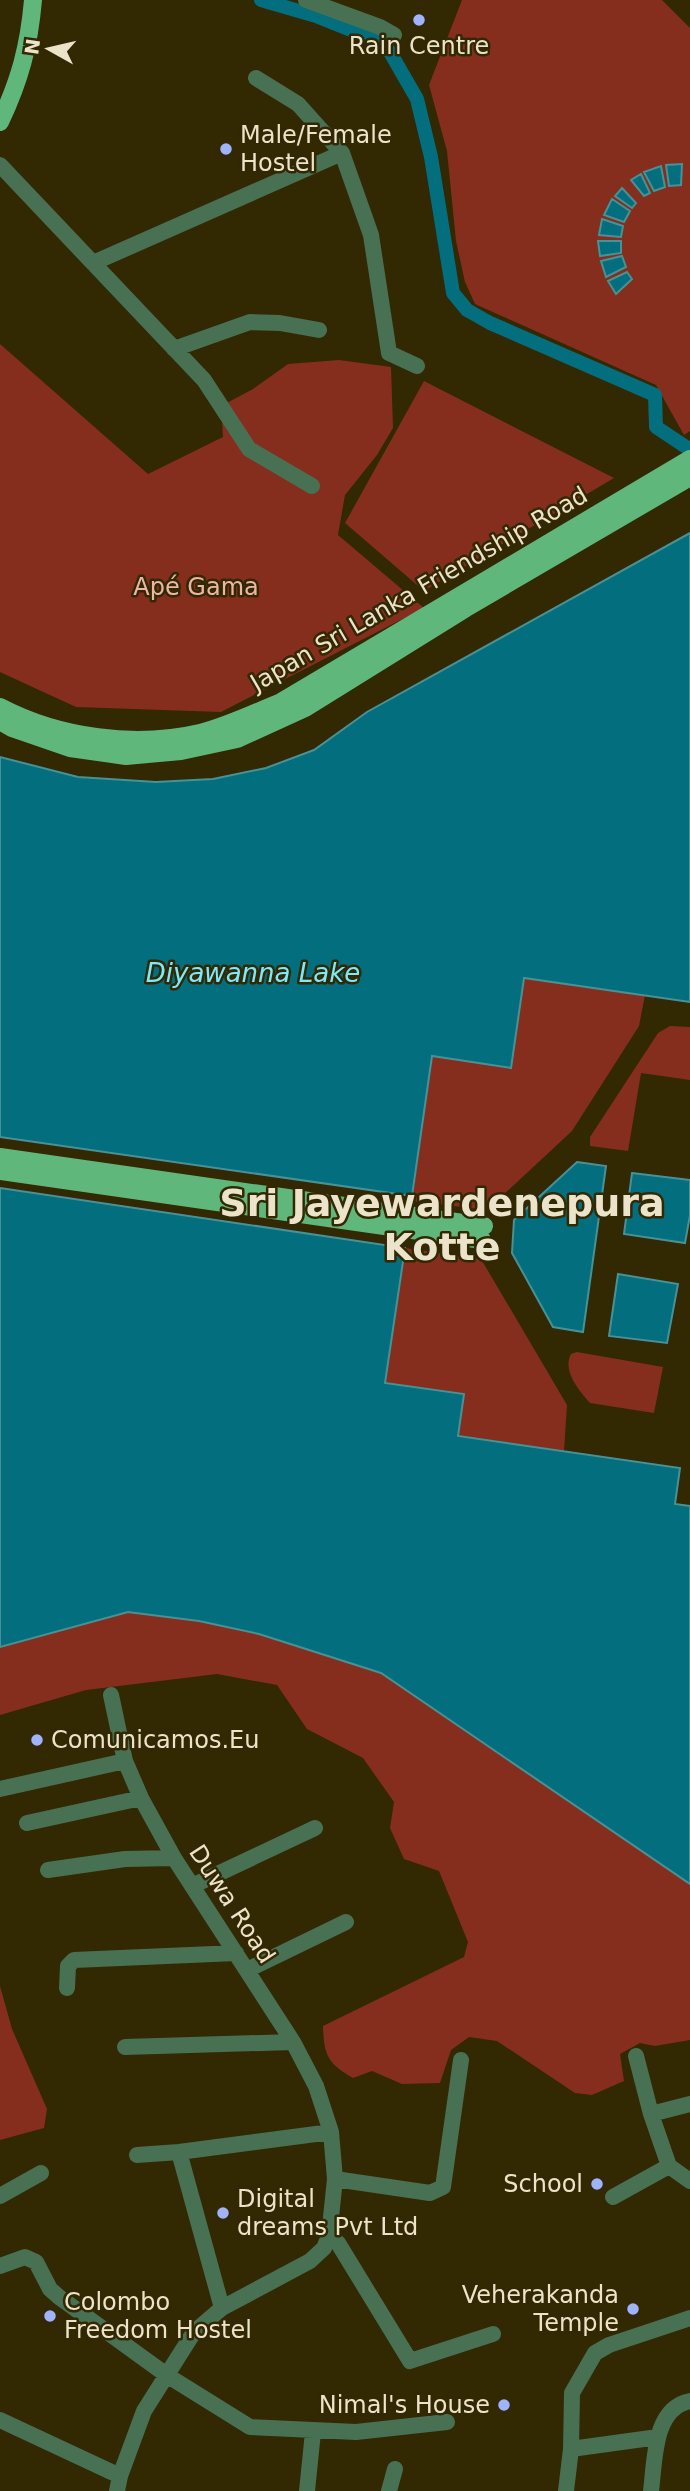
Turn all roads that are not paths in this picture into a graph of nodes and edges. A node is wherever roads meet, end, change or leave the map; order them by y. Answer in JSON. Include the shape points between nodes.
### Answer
{"nodes":[{"id":1,"x":33,"y":0,"type":"edge"},
{"id":2,"x":306,"y":0,"type":"edge"},
{"id":3,"x":394,"y":35,"type":"dead end"},
{"id":4,"x":256,"y":79,"type":"dead end"},
{"id":5,"x":0,"y":122,"type":"edge"},
{"id":6,"x":342,"y":153,"type":"junction"},
{"id":7,"x":0,"y":165,"type":"edge"},
{"id":8,"x":93,"y":263,"type":"junction"},
{"id":9,"x":318,"y":330,"type":"dead end"},
{"id":10,"x":174,"y":349,"type":"junction"},
{"id":11,"x":417,"y":366,"type":"dead end"},
{"id":12,"x":690,"y":458,"type":"edge"},
{"id":13,"x":690,"y":477,"type":"edge"},
{"id":14,"x":312,"y":486,"type":"dead end"},
{"id":15,"x":0,"y":707,"type":"edge"},
{"id":16,"x":0,"y":721,"type":"edge"},
{"id":17,"x":0,"y":1157,"type":"edge"},
{"id":18,"x":0,"y":1171,"type":"edge"},
{"id":19,"x":111,"y":1695,"type":"dead end"},
{"id":20,"x":125,"y":1761,"type":"junction"},
{"id":21,"x":0,"y":1789,"type":"edge"},
{"id":22,"x":141,"y":1798,"type":"junction"},
{"id":23,"x":27,"y":1823,"type":"dead end"},
{"id":24,"x":315,"y":1828,"type":"dead end"},
{"id":25,"x":174,"y":1858,"type":"junction"},
{"id":26,"x":48,"y":1870,"type":"dead end"},
{"id":27,"x":192,"y":1886,"type":"junction"},
{"id":28,"x":346,"y":1922,"type":"dead end"},
{"id":29,"x":236,"y":1953,"type":"junction"},
{"id":30,"x":247,"y":1970,"type":"junction"},
{"id":31,"x":67,"y":1988,"type":"dead end"},
{"id":32,"x":293,"y":2042,"type":"junction"},
{"id":33,"x":125,"y":2048,"type":"dead end"},
{"id":34,"x":636,"y":2056,"type":"dead end"},
{"id":35,"x":461,"y":2060,"type":"dead end"},
{"id":36,"x":690,"y":2104,"type":"edge"},
{"id":37,"x":651,"y":2115,"type":"junction"},
{"id":38,"x":331,"y":2132,"type":"junction"},
{"id":39,"x":179,"y":2152,"type":"junction"},
{"id":40,"x":137,"y":2155,"type":"dead end"},
{"id":41,"x":669,"y":2166,"type":"junction"},
{"id":42,"x":41,"y":2174,"type":"dead end"},
{"id":43,"x":335,"y":2179,"type":"junction"},
{"id":44,"x":690,"y":2180,"type":"edge"},
{"id":45,"x":0,"y":2196,"type":"edge"},
{"id":46,"x":613,"y":2197,"type":"dead end"},
{"id":47,"x":330,"y":2236,"type":"junction"},
{"id":48,"x":0,"y":2266,"type":"edge"},
{"id":49,"x":222,"y":2308,"type":"junction"},
{"id":50,"x":690,"y":2318,"type":"edge"},
{"id":51,"x":493,"y":2334,"type":"dead end"},
{"id":52,"x":168,"y":2376,"type":"junction"},
{"id":53,"x":690,"y":2401,"type":"edge"},
{"id":54,"x":0,"y":2420,"type":"edge"},
{"id":55,"x":447,"y":2422,"type":"dead end"},
{"id":56,"x":313,"y":2432,"type":"junction"},
{"id":57,"x":658,"y":2437,"type":"junction"},
{"id":58,"x":571,"y":2449,"type":"junction"},
{"id":59,"x":395,"y":2469,"type":"dead end"},
{"id":60,"x":118,"y":2483,"type":"edge"},
{"id":61,"x":307,"y":2491,"type":"edge"},
{"id":62,"x":389,"y":2491,"type":"edge"},
{"id":63,"x":566,"y":2491,"type":"edge"},
{"id":64,"x":651,"y":2491,"type":"edge"}],
"edges":[{"from":1,"to":5,"type":"main road","via":[[23,64]]},
{"from":2,"to":3,"type":"street"},
{"from":4,"to":6,"type":"street","via":[[298,104]]},
{"from":6,"to":8,"type":"street"},
{"from":6,"to":11,"type":"street","via":[[371,235],[389,352]]},
{"from":7,"to":8,"type":"street"},
{"from":8,"to":10,"type":"street"},
{"from":9,"to":10,"type":"street","via":[[250,322]]},
{"from":10,"to":14,"type":"street","via":[[204,380],[249,449]]},
{"from":12,"to":15,"type":"main road","name":"Japan Sri Lanka Friendship Road","via":[[281,702],[226,725],[166,738],[106,739],[19,717]]},
{"from":13,"to":16,"type":"main road","name":"Japan Sri Lanka Friendship Road","via":[[305,708],[237,739],[126,756],[70,748]]},
{"from":17,"to":18,"type":"main road","via":[[483,1233]]},
{"from":19,"to":20,"type":"street","name":"Duwa Road"},
{"from":20,"to":21,"type":"street"},
{"from":20,"to":22,"type":"street","name":"Duwa Road"},
{"from":22,"to":23,"type":"street"},
{"from":22,"to":25,"type":"street","name":"Duwa Road"},
{"from":24,"to":27,"type":"street"},
{"from":25,"to":26,"type":"street","via":[[124,1859]]},
{"from":25,"to":27,"type":"street","name":"Duwa Road"},
{"from":27,"to":29,"type":"street","name":"Duwa Road"},
{"from":28,"to":30,"type":"street"},
{"from":29,"to":30,"type":"street","name":"Duwa Road"},
{"from":29,"to":31,"type":"street","via":[[74,1960],[68,1966]]},
{"from":30,"to":32,"type":"street","name":"Duwa Road"},
{"from":32,"to":33,"type":"street"},
{"from":32,"to":38,"type":"street","name":"Duwa Road","via":[[316,2086]]},
{"from":34,"to":37,"type":"street"},
{"from":35,"to":43,"type":"street","via":[[443,2187],[430,2193]]},
{"from":36,"to":37,"type":"street"},
{"from":37,"to":41,"type":"street"},
{"from":38,"to":39,"type":"street"},
{"from":38,"to":43,"type":"street","name":"Duwa Road"},
{"from":39,"to":40,"type":"street"},
{"from":39,"to":49,"type":"street"},
{"from":41,"to":44,"type":"street"},
{"from":41,"to":46,"type":"street"},
{"from":42,"to":45,"type":"street"},
{"from":43,"to":47,"type":"street","name":"Duwa Road"},
{"from":47,"to":49,"type":"street","via":[[310,2261]]},
{"from":47,"to":51,"type":"street","via":[[410,2361]]},
{"from":48,"to":52,"type":"street","via":[[24,2258],[36,2262],[59,2297]]},
{"from":49,"to":52,"type":"street","via":[[194,2332]]},
{"from":50,"to":58,"type":"street","via":[[609,2344],[595,2353],[572,2393]]},
{"from":52,"to":56,"type":"street","via":[[250,2427]]},
{"from":52,"to":60,"type":"street","via":[[144,2411]]},
{"from":53,"to":57,"type":"street","via":[[670,2410]]},
{"from":54,"to":60,"type":"street"},
{"from":55,"to":56,"type":"street"},
{"from":56,"to":61,"type":"street"},
{"from":57,"to":58,"type":"street"},
{"from":57,"to":64,"type":"street"},
{"from":58,"to":63,"type":"street"},
{"from":59,"to":62,"type":"street"}]}
